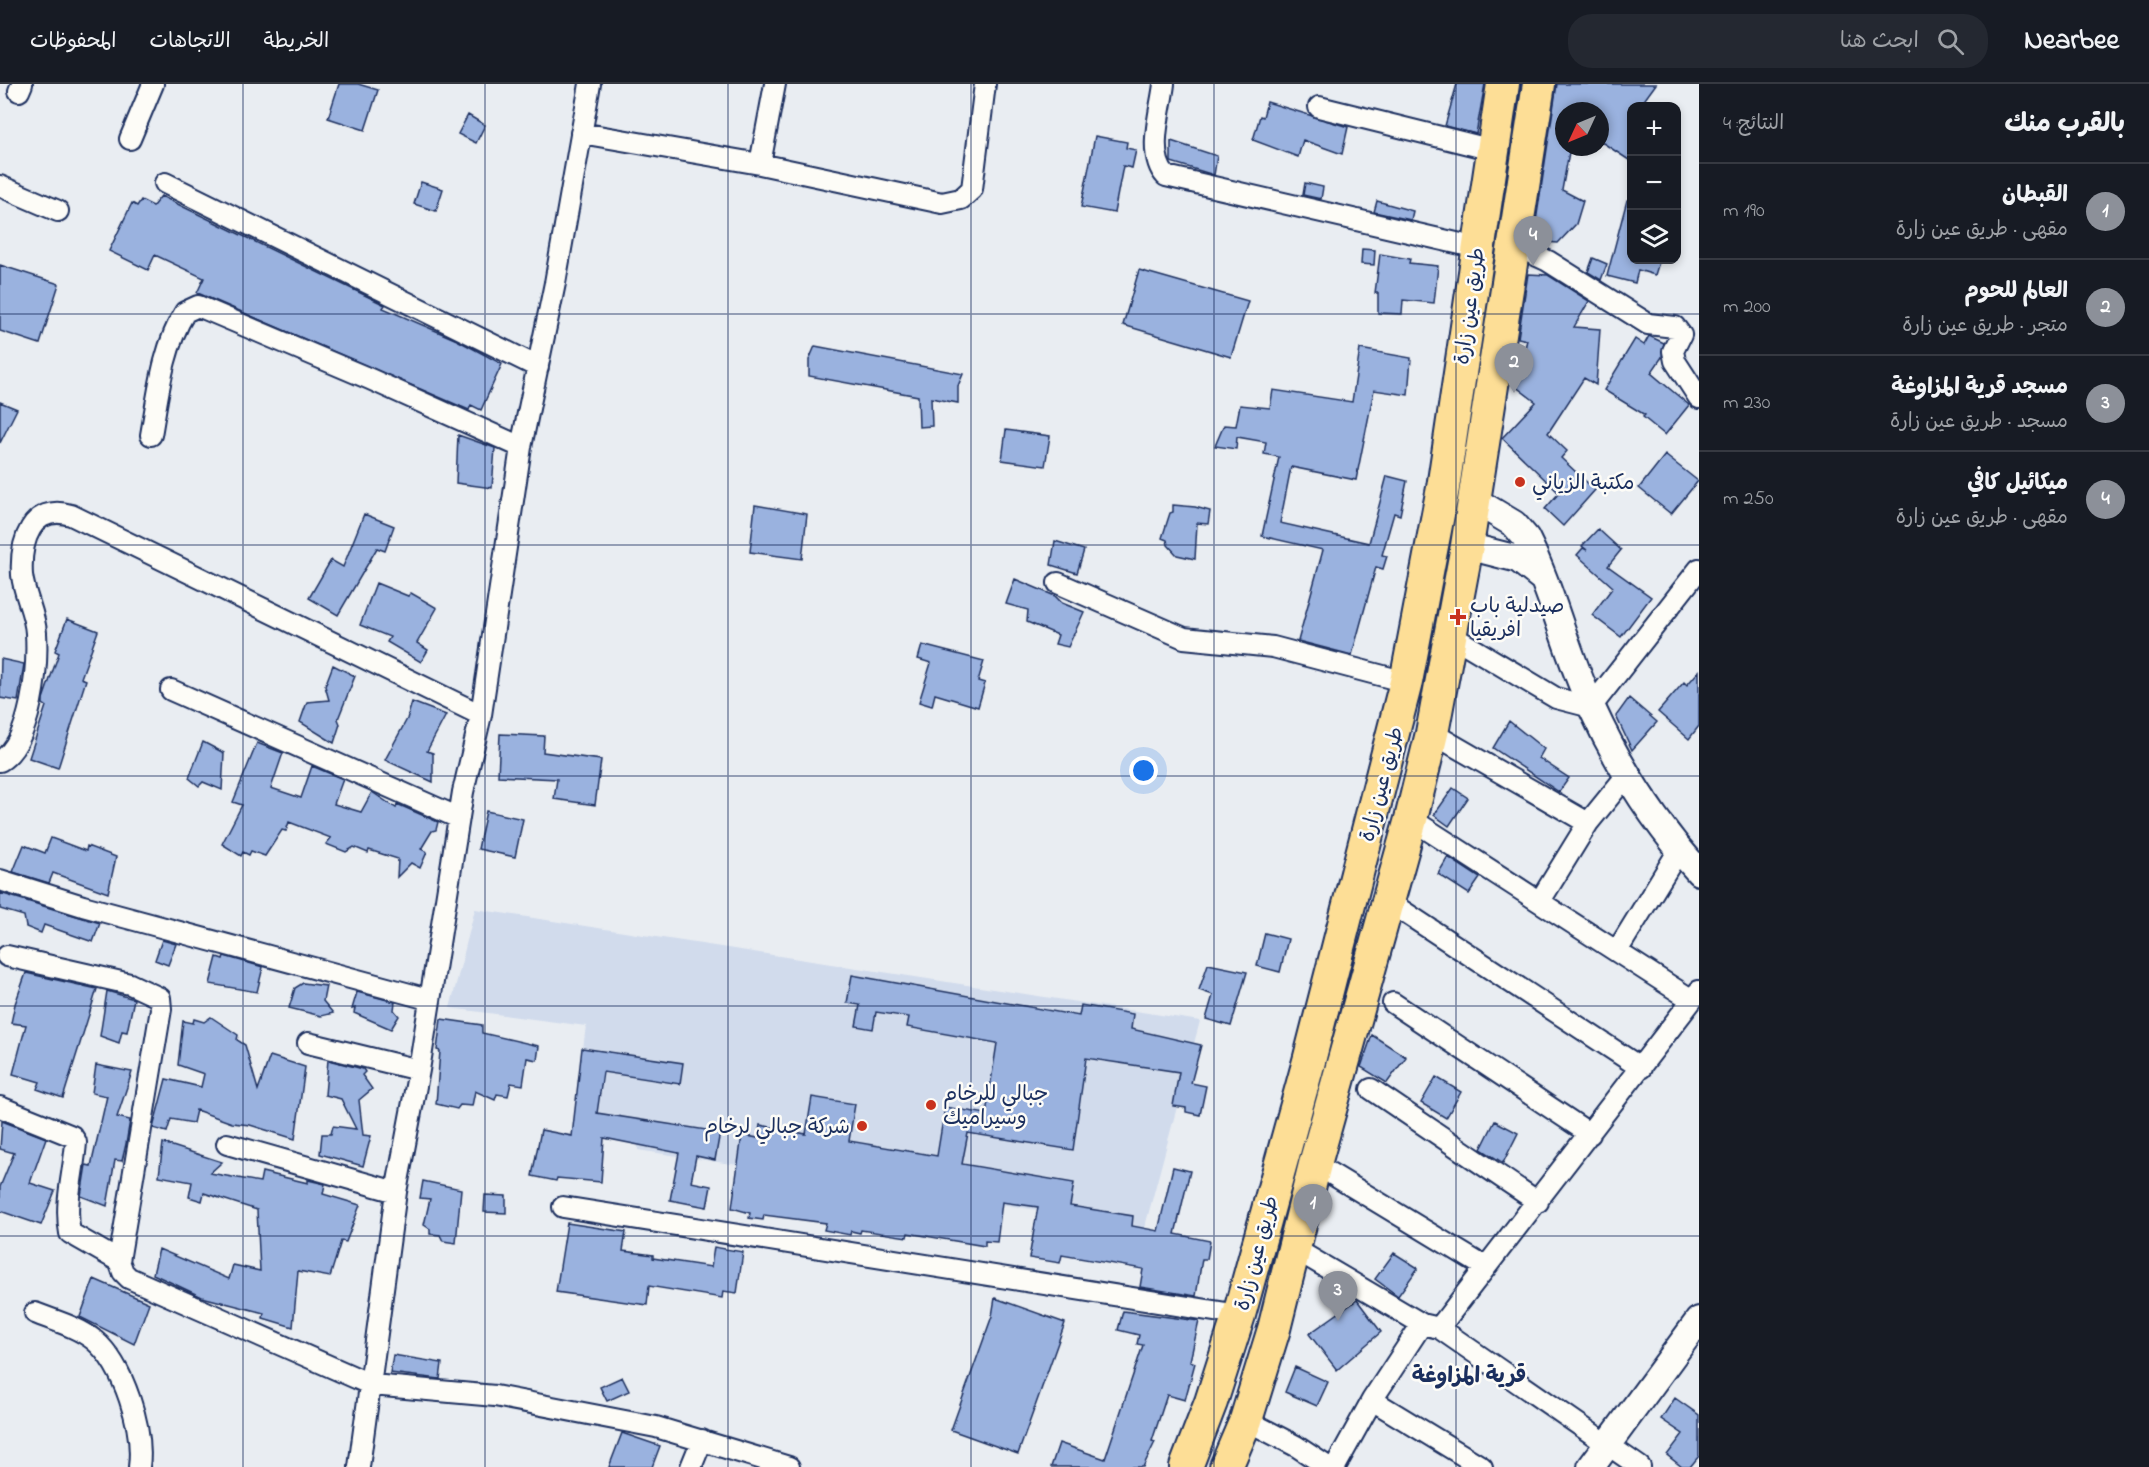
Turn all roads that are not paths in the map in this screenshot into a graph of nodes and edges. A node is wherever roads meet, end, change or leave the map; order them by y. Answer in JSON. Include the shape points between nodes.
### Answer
{"nodes":[{"id":1,"x":153,"y":84,"type":"edge"},
{"id":2,"x":590,"y":84,"type":"edge"},
{"id":3,"x":775,"y":84,"type":"edge"},
{"id":4,"x":985,"y":84,"type":"edge"},
{"id":5,"x":1164,"y":84,"type":"edge"},
{"id":6,"x":1503,"y":84,"type":"edge"},
{"id":7,"x":1539,"y":84,"type":"edge"},
{"id":8,"x":1319,"y":107,"type":"dead end"},
{"id":9,"x":581,"y":133,"type":"junction"},
{"id":10,"x":130,"y":139,"type":"dead end"},
{"id":11,"x":1493,"y":150,"type":"junction"},
{"id":12,"x":760,"y":164,"type":"junction"},
{"id":13,"x":165,"y":183,"type":"dead end"},
{"id":14,"x":0,"y":186,"type":"edge"},
{"id":15,"x":58,"y":211,"type":"dead end"},
{"id":16,"x":1514,"y":245,"type":"junction"},
{"id":17,"x":1478,"y":248,"type":"junction"},
{"id":18,"x":538,"y":367,"type":"junction"},
{"id":19,"x":1699,"y":398,"type":"edge"},
{"id":20,"x":151,"y":435,"type":"dead end"},
{"id":21,"x":521,"y":447,"type":"junction"},
{"id":22,"x":1474,"y":500,"type":"junction"},
{"id":23,"x":1467,"y":546,"type":"junction"},
{"id":24,"x":1699,"y":569,"type":"edge"},
{"id":25,"x":1544,"y":580,"type":"junction"},
{"id":26,"x":1058,"y":583,"type":"dead end"},
{"id":27,"x":1452,"y":636,"type":"junction"},
{"id":28,"x":1406,"y":682,"type":"junction"},
{"id":29,"x":171,"y":690,"type":"dead end"},
{"id":30,"x":1592,"y":707,"type":"junction"},
{"id":31,"x":481,"y":715,"type":"junction"},
{"id":32,"x":1432,"y":733,"type":"junction"},
{"id":33,"x":0,"y":760,"type":"edge"},
{"id":34,"x":1627,"y":775,"type":"junction"},
{"id":35,"x":459,"y":818,"type":"junction"},
{"id":36,"x":1412,"y":819,"type":"junction"},
{"id":37,"x":1588,"y":823,"type":"junction"},
{"id":38,"x":1679,"y":850,"type":"junction"},
{"id":39,"x":1699,"y":872,"type":"edge"},
{"id":40,"x":0,"y":880,"type":"edge"},
{"id":41,"x":1540,"y":901,"type":"junction"},
{"id":42,"x":1389,"y":902,"type":"junction"},
{"id":43,"x":1617,"y":951,"type":"junction"},
{"id":44,"x":6,"y":956,"type":"dead end"},
{"id":45,"x":1696,"y":996,"type":"edge"},
{"id":46,"x":428,"y":999,"type":"junction"},
{"id":47,"x":1394,"y":1003,"type":"dead end"},
{"id":48,"x":308,"y":1042,"type":"dead end"},
{"id":49,"x":1641,"y":1068,"type":"junction"},
{"id":50,"x":419,"y":1070,"type":"junction"},
{"id":51,"x":1371,"y":1089,"type":"dead end"},
{"id":52,"x":0,"y":1107,"type":"edge"},
{"id":53,"x":1590,"y":1134,"type":"junction"},
{"id":54,"x":227,"y":1144,"type":"dead end"},
{"id":55,"x":1315,"y":1164,"type":"junction"},
{"id":56,"x":396,"y":1192,"type":"junction"},
{"id":57,"x":1538,"y":1202,"type":"junction"},
{"id":58,"x":563,"y":1208,"type":"dead end"},
{"id":59,"x":1295,"y":1249,"type":"junction"},
{"id":60,"x":119,"y":1261,"type":"junction"},
{"id":61,"x":1485,"y":1267,"type":"junction"},
{"id":62,"x":35,"y":1313,"type":"dead end"},
{"id":63,"x":1239,"y":1315,"type":"junction"},
{"id":64,"x":1699,"y":1320,"type":"edge"},
{"id":65,"x":1431,"y":1326,"type":"junction"},
{"id":66,"x":372,"y":1386,"type":"junction"},
{"id":67,"x":1372,"y":1400,"type":"junction"},
{"id":68,"x":1246,"y":1420,"type":"junction"},
{"id":69,"x":702,"y":1440,"type":"junction"},
{"id":70,"x":1608,"y":1443,"type":"junction"},
{"id":71,"x":140,"y":1467,"type":"edge"},
{"id":72,"x":359,"y":1467,"type":"edge"},
{"id":73,"x":691,"y":1467,"type":"edge"},
{"id":74,"x":789,"y":1467,"type":"edge"},
{"id":75,"x":1186,"y":1467,"type":"edge"},
{"id":76,"x":1226,"y":1467,"type":"edge"},
{"id":77,"x":1328,"y":1467,"type":"edge"},
{"id":78,"x":1335,"y":1467,"type":"edge"},
{"id":79,"x":1482,"y":1467,"type":"edge"},
{"id":80,"x":1591,"y":1467,"type":"edge"},
{"id":81,"x":1640,"y":1467,"type":"edge"}],
"edges":[{"from":1,"to":10,"type":"street"},
{"from":2,"to":9,"type":"street"},
{"from":3,"to":12,"type":"street"},
{"from":4,"to":12,"type":"street","via":[[972,189],[961,199],[942,202]]},
{"from":5,"to":17,"type":"street","via":[[1156,149],[1157,163],[1166,176]]},
{"from":6,"to":11,"type":"main road","name":"طريق عين زارة"},
{"from":7,"to":16,"type":"main road","name":"طريق عين زارة"},
{"from":8,"to":11,"type":"street"},
{"from":9,"to":12,"type":"street"},
{"from":9,"to":18,"type":"street"},
{"from":11,"to":17,"type":"main road","name":"طريق عين زارة"},
{"from":13,"to":18,"type":"street"},
{"from":14,"to":15,"type":"street"},
{"from":16,"to":19,"type":"street","via":[[1548,261],[1648,324],[1675,327],[1681,335],[1673,351],[1674,361]]},
{"from":16,"to":22,"type":"main road","name":"طريق عين زارة"},
{"from":17,"to":28,"type":"main road","name":"طريق عين زارة","via":[[1443,489]]},
{"from":18,"to":21,"type":"street"},
{"from":20,"to":21,"type":"street","via":[[172,340],[185,312],[198,306]]},
{"from":21,"to":31,"type":"street"},
{"from":22,"to":23,"type":"main road","name":"طريق عين زارة"},
{"from":22,"to":25,"type":"street","via":[[1514,524],[1526,538]]},
{"from":23,"to":25,"type":"street","via":[[1518,559]]},
{"from":23,"to":27,"type":"main road","name":"طريق عين زارة"},
{"from":24,"to":30,"type":"street"},
{"from":25,"to":30,"type":"street"},
{"from":26,"to":28,"type":"street","via":[[1184,638],[1273,647]]},
{"from":27,"to":30,"type":"street","via":[[1556,698]]},
{"from":27,"to":32,"type":"main road","name":"طريق عين زارة"},
{"from":28,"to":63,"type":"main road","name":"طريق عين زارة"},
{"from":29,"to":35,"type":"street"},
{"from":30,"to":34,"type":"street"},
{"from":31,"to":33,"type":"street","via":[[58,511],[44,513],[33,523],[23,553],[22,576],[36,633],[35,666],[23,733],[18,744]]},
{"from":31,"to":35,"type":"street"},
{"from":32,"to":36,"type":"main road","name":"طريق عين زارة"},
{"from":32,"to":37,"type":"street"},
{"from":34,"to":37,"type":"street"},
{"from":34,"to":38,"type":"street"},
{"from":35,"to":46,"type":"street"},
{"from":36,"to":41,"type":"street"},
{"from":36,"to":42,"type":"main road","name":"طريق عين زارة"},
{"from":37,"to":41,"type":"street"},
{"from":38,"to":39,"type":"street"},
{"from":38,"to":43,"type":"street"},
{"from":40,"to":46,"type":"street"},
{"from":41,"to":43,"type":"street"},
{"from":42,"to":49,"type":"street"},
{"from":42,"to":55,"type":"main road","name":"طريق عين زارة"},
{"from":43,"to":45,"type":"street"},
{"from":44,"to":60,"type":"street","via":[[130,984],[160,998]]},
{"from":45,"to":49,"type":"street"},
{"from":46,"to":50,"type":"street"},
{"from":47,"to":53,"type":"street"},
{"from":48,"to":50,"type":"street"},
{"from":49,"to":53,"type":"street"},
{"from":50,"to":56,"type":"street"},
{"from":51,"to":57,"type":"street"},
{"from":52,"to":60,"type":"street","via":[[72,1137],[75,1142],[67,1220],[70,1233]]},
{"from":53,"to":57,"type":"street"},
{"from":54,"to":56,"type":"street"},
{"from":55,"to":59,"type":"main road","name":"طريق عين زارة"},
{"from":55,"to":61,"type":"street"},
{"from":56,"to":66,"type":"street"},
{"from":57,"to":61,"type":"street"},
{"from":58,"to":63,"type":"street"},
{"from":59,"to":65,"type":"street"},
{"from":59,"to":68,"type":"main road","name":"طريق عين زارة"},
{"from":60,"to":66,"type":"street","via":[[129,1278]]},
{"from":61,"to":65,"type":"street"},
{"from":62,"to":71,"type":"street","via":[[84,1333],[112,1361],[136,1421]]},
{"from":63,"to":75,"type":"main road","name":"طريق عين زارة"},
{"from":64,"to":70,"type":"street"},
{"from":65,"to":67,"type":"street"},
{"from":65,"to":70,"type":"street"},
{"from":66,"to":69,"type":"street","via":[[495,1396],[656,1427]]},
{"from":66,"to":72,"type":"street"},
{"from":67,"to":78,"type":"street"},
{"from":67,"to":79,"type":"street"},
{"from":68,"to":76,"type":"main road","name":"طريق عين زارة"},
{"from":68,"to":77,"type":"street"},
{"from":69,"to":73,"type":"street"},
{"from":69,"to":74,"type":"street"},
{"from":70,"to":80,"type":"street"},
{"from":70,"to":81,"type":"street"}]}
